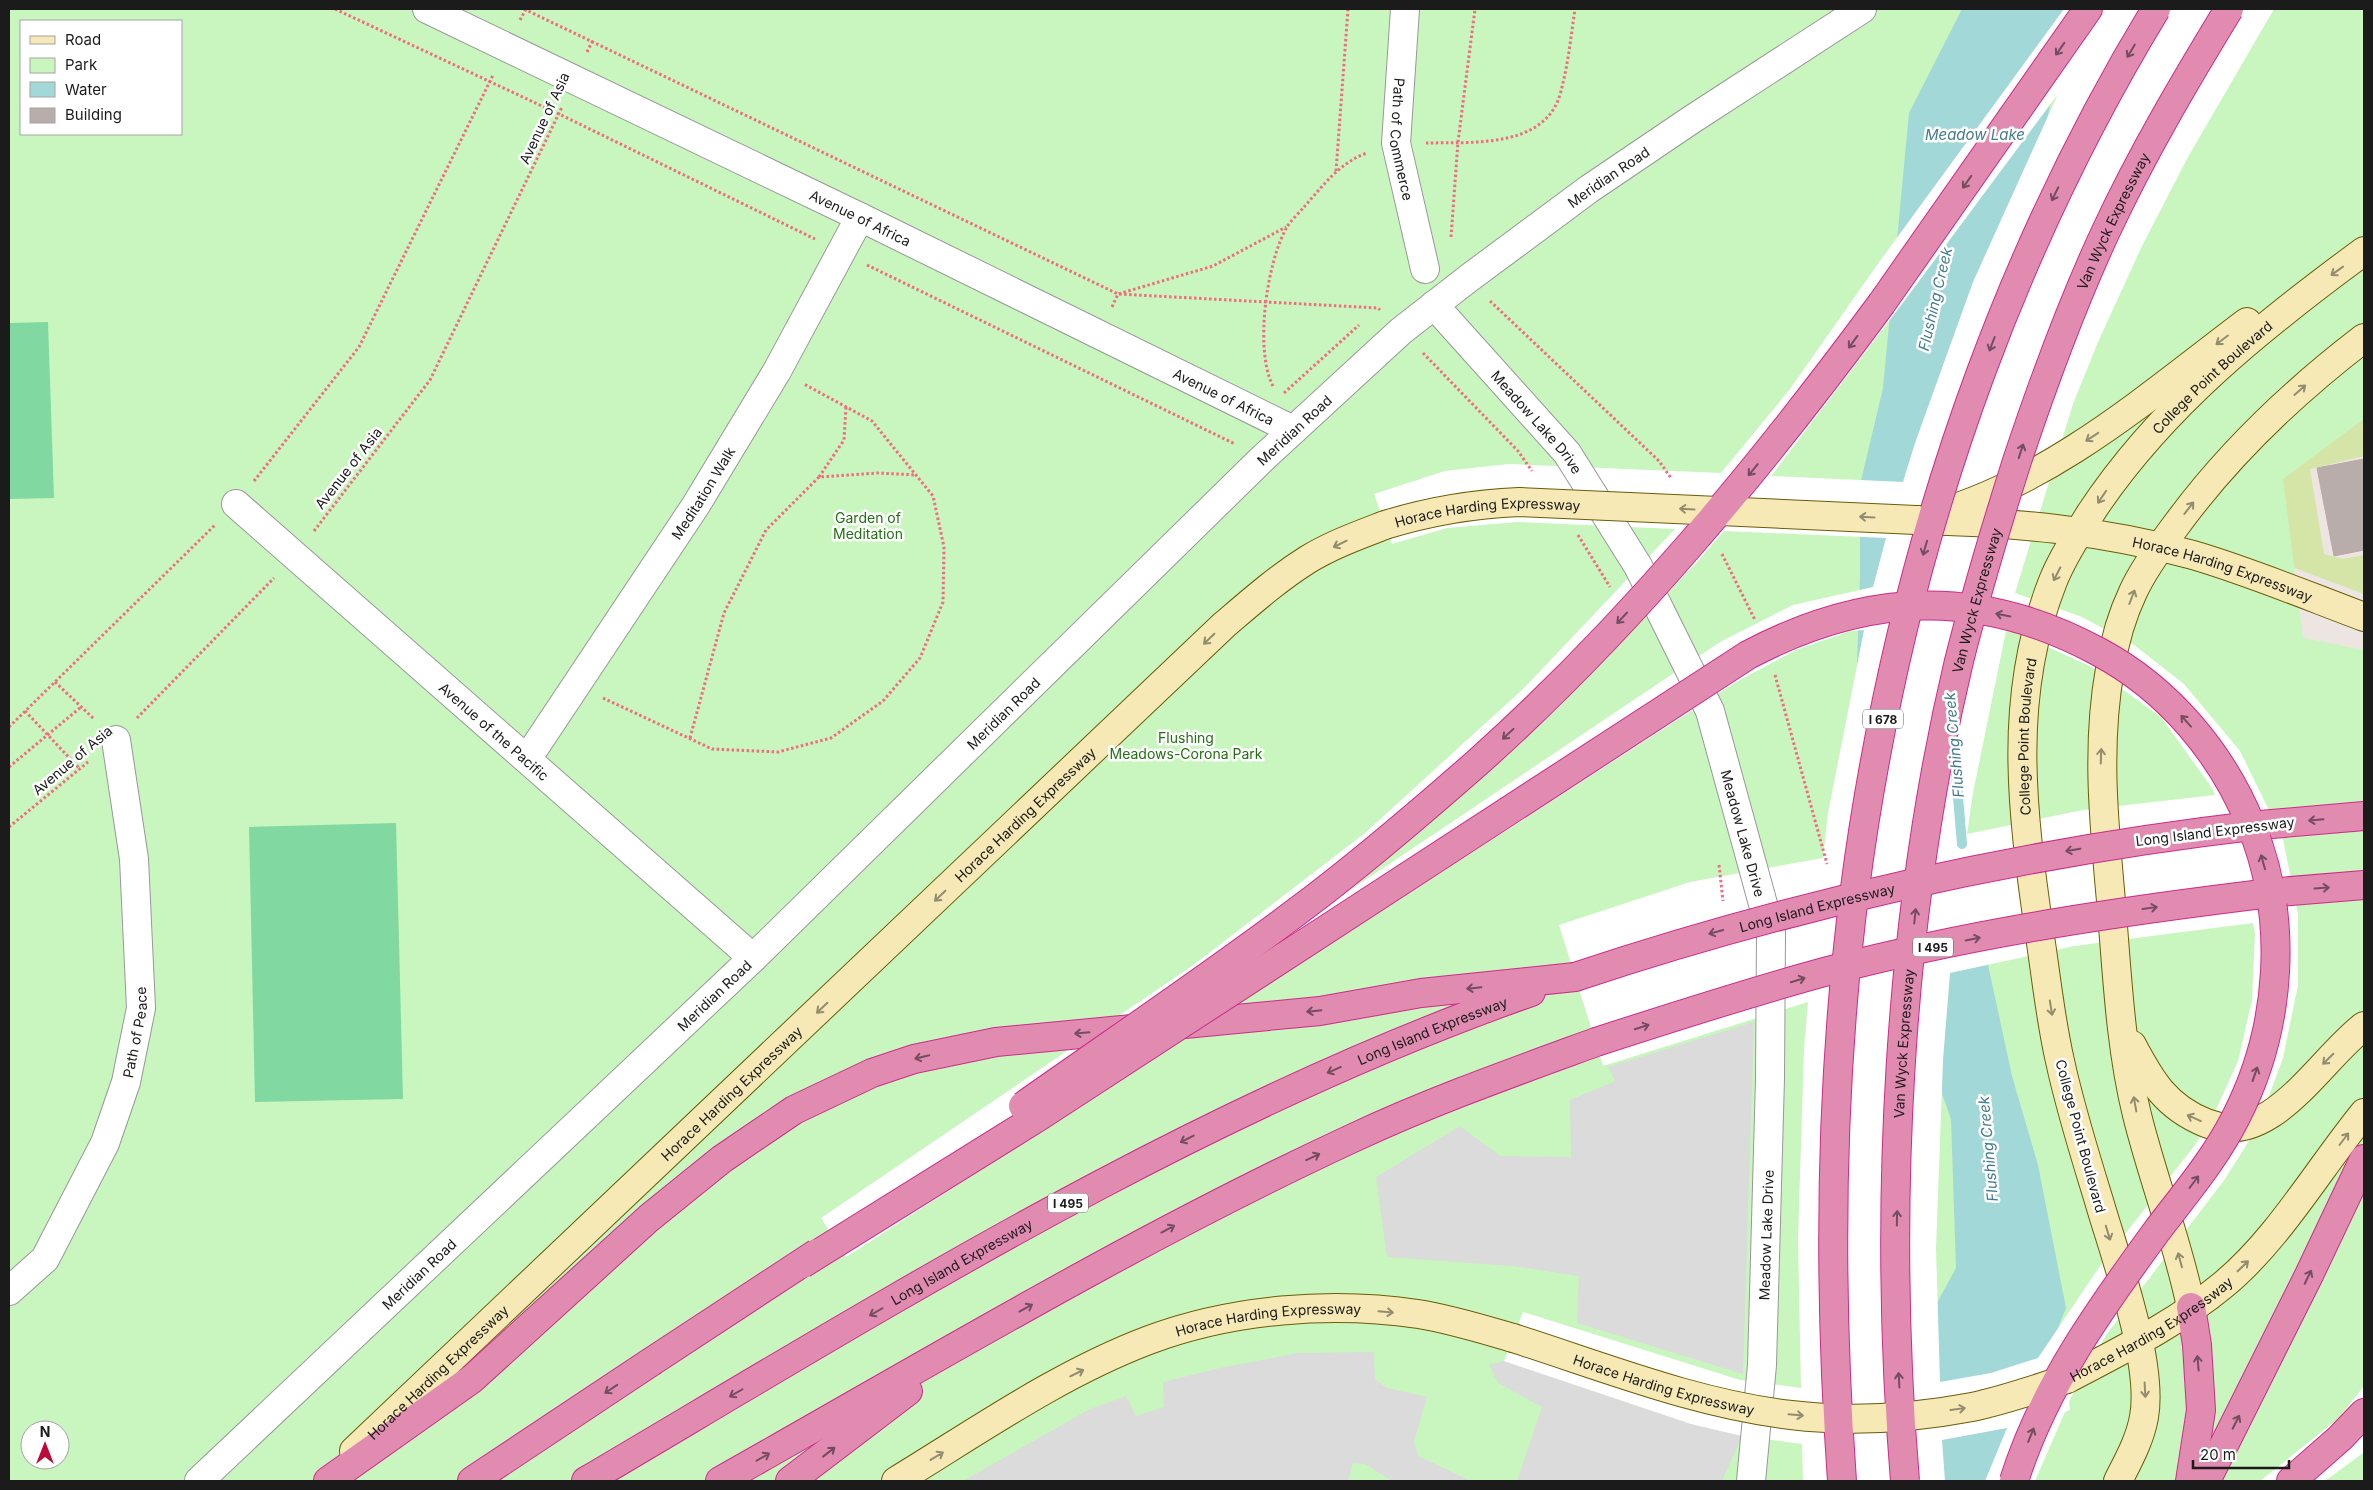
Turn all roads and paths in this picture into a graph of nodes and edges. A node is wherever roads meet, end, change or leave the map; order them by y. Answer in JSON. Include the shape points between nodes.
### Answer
{"nodes":[{"id":1,"x":335,"y":9,"type":"edge"},
{"id":2,"x":427,"y":9,"type":"edge"},
{"id":3,"x":525,"y":9,"type":"edge"},
{"id":4,"x":1348,"y":9,"type":"edge"},
{"id":5,"x":1405,"y":9,"type":"edge"},
{"id":6,"x":1475,"y":9,"type":"edge"},
{"id":7,"x":1575,"y":9,"type":"edge"},
{"id":8,"x":1862,"y":9,"type":"edge"},
{"id":9,"x":2088,"y":9,"type":"edge"},
{"id":10,"x":2156,"y":9,"type":"edge"},
{"id":11,"x":2229,"y":9,"type":"edge"},
{"id":12,"x":593,"y":40,"type":"junction"},
{"id":13,"x":507,"y":46,"type":"junction"},
{"id":14,"x":575,"y":78,"type":"junction"},
{"id":15,"x":490,"y":82,"type":"junction"},
{"id":16,"x":560,"y":114,"type":"junction"},
{"id":17,"x":1458,"y":142,"type":"junction"},
{"id":18,"x":1396,"y":143,"type":"junction"},
{"id":19,"x":1336,"y":171,"type":"junction"},
{"id":20,"x":860,"y":217,"type":"junction"},
{"id":21,"x":1287,"y":226,"type":"junction"},
{"id":22,"x":1450,"y":244,"type":"dead end"},
{"id":23,"x":2364,"y":251,"type":"edge"},
{"id":24,"x":841,"y":252,"type":"junction"},
{"id":25,"x":1426,"y":269,"type":"dead end"},
{"id":26,"x":2310,"y":292,"type":"junction"},
{"id":27,"x":1118,"y":294,"type":"junction"},
{"id":28,"x":1266,"y":302,"type":"junction"},
{"id":29,"x":1434,"y":305,"type":"junction"},
{"id":30,"x":1382,"y":312,"type":"dead end"},
{"id":31,"x":1098,"y":336,"type":"junction"},
{"id":32,"x":2364,"y":338,"type":"edge"},
{"id":33,"x":1419,"y":349,"type":"dead end"},
{"id":34,"x":777,"y":371,"type":"junction"},
{"id":35,"x":1276,"y":391,"type":"dead end"},
{"id":36,"x":846,"y":407,"type":"junction"},
{"id":37,"x":1293,"y":430,"type":"junction"},
{"id":38,"x":1262,"y":459,"type":"junction"},
{"id":39,"x":916,"y":475,"type":"junction"},
{"id":40,"x":1535,"y":475,"type":"dead end"},
{"id":41,"x":819,"y":477,"type":"junction"},
{"id":42,"x":236,"y":504,"type":"junction"},
{"id":43,"x":1980,"y":509,"type":"junction"},
{"id":44,"x":1574,"y":530,"type":"dead end"},
{"id":45,"x":2080,"y":531,"type":"junction"},
{"id":46,"x":2160,"y":547,"type":"junction"},
{"id":47,"x":294,"y":557,"type":"junction"},
{"id":48,"x":1615,"y":595,"type":"dead end"},
{"id":49,"x":2364,"y":617,"type":"edge"},
{"id":50,"x":55,"y":682,"type":"junction"},
{"id":51,"x":578,"y":686,"type":"junction"},
{"id":52,"x":82,"y":707,"type":"junction"},
{"id":53,"x":25,"y":711,"type":"junction"},
{"id":54,"x":9,"y":727,"type":"edge"},
{"id":55,"x":48,"y":735,"type":"junction"},
{"id":56,"x":690,"y":738,"type":"junction"},
{"id":57,"x":116,"y":740,"type":"junction"},
{"id":58,"x":527,"y":759,"type":"junction"},
{"id":59,"x":9,"y":767,"type":"edge"},
{"id":60,"x":80,"y":769,"type":"junction"},
{"id":61,"x":2364,"y":816,"type":"edge"},
{"id":62,"x":9,"y":827,"type":"edge"},
{"id":63,"x":1717,"y":856,"type":"dead end"},
{"id":64,"x":2364,"y":885,"type":"edge"},
{"id":65,"x":1723,"y":903,"type":"dead end"},
{"id":66,"x":753,"y":958,"type":"junction"},
{"id":67,"x":1575,"y":977,"type":"junction"},
{"id":68,"x":2364,"y":1026,"type":"edge"},
{"id":69,"x":2123,"y":1028,"type":"junction"},
{"id":70,"x":2364,"y":1113,"type":"edge"},
{"id":71,"x":2364,"y":1159,"type":"edge"},
{"id":72,"x":802,"y":1264,"type":"junction"},
{"id":73,"x":9,"y":1291,"type":"edge"},
{"id":74,"x":2191,"y":1307,"type":"junction"},
{"id":75,"x":988,"y":1329,"type":"junction"},
{"id":76,"x":2138,"y":1342,"type":"junction"},
{"id":77,"x":2364,"y":1413,"type":"edge"},
{"id":78,"x":200,"y":1481,"type":"edge"},
{"id":79,"x":320,"y":1481,"type":"edge"},
{"id":80,"x":328,"y":1481,"type":"edge"},
{"id":81,"x":472,"y":1481,"type":"edge"},
{"id":82,"x":586,"y":1481,"type":"edge"},
{"id":83,"x":720,"y":1481,"type":"edge"},
{"id":84,"x":790,"y":1481,"type":"edge"},
{"id":85,"x":896,"y":1481,"type":"edge"},
{"id":86,"x":1751,"y":1481,"type":"edge"},
{"id":87,"x":1842,"y":1481,"type":"edge"},
{"id":88,"x":1906,"y":1481,"type":"edge"},
{"id":89,"x":2014,"y":1481,"type":"edge"},
{"id":90,"x":2118,"y":1481,"type":"edge"},
{"id":91,"x":2190,"y":1481,"type":"edge"},
{"id":92,"x":2206,"y":1481,"type":"edge"},
{"id":93,"x":2291,"y":1481,"type":"edge"}],
"edges":[{"from":1,"to":15,"type":"path"},
{"from":2,"to":13,"type":"street","name":"Avenue of Africa"},
{"from":3,"to":12,"type":"path"},
{"from":3,"to":13,"type":"path"},
{"from":4,"to":19,"type":"path"},
{"from":5,"to":18,"type":"street","name":"Path of Commerce"},
{"from":6,"to":17,"type":"path"},
{"from":7,"to":17,"type":"path","via":[[1561,93],[1551,112],[1540,124],[1524,132],[1499,140]]},
{"from":8,"to":29,"type":"street","name":"Meridian Road","via":[[1589,189]]},
{"from":9,"to":72,"type":"highway","one_way":true,"bridge":true,"via":[[1882,303],[1806,404],[1687,548],[1552,691],[1479,761],[1302,908]]},
{"from":10,"to":87,"type":"highway","number":"I 678","one_way":true,"bridge":true,"via":[[2073,157],[1999,324],[1930,531],[1898,646],[1864,825],[1853,905],[1839,1075],[1834,1283]]},
{"from":88,"to":11,"type":"highway","name":"Van Wyck Expressway","one_way":true,"bridge":true,"via":[[1897,1315],[1901,1079],[1915,912],[1936,773],[1957,670],[2006,494],[2041,389],[2084,281],[2153,138]]},
{"from":12,"to":14,"type":"path","name":"Avenue of Asia"},
{"from":12,"to":27,"type":"path"},
{"from":13,"to":14,"type":"street","name":"Avenue of Africa"},
{"from":13,"to":15,"type":"path"},
{"from":14,"to":16,"type":"path","name":"Avenue of Asia"},
{"from":14,"to":20,"type":"street","name":"Avenue of Africa"},
{"from":15,"to":16,"type":"path"},
{"from":15,"to":42,"type":"path","via":[[359,348]]},
{"from":16,"to":24,"type":"path"},
{"from":16,"to":47,"type":"path","name":"Avenue of Asia","via":[[430,380]]},
{"from":17,"to":18,"type":"path"},
{"from":17,"to":22,"type":"path"},
{"from":18,"to":19,"type":"path","via":[[1361,155]]},
{"from":18,"to":25,"type":"street","name":"Path of Commerce"},
{"from":19,"to":21,"type":"path"},
{"from":20,"to":24,"type":"street","name":"Meditation Walk"},
{"from":20,"to":31,"type":"street","name":"Avenue of Africa"},
{"from":21,"to":27,"type":"path","via":[[1213,266]]},
{"from":21,"to":28,"type":"path","via":[[1272,266]]},
{"from":23,"to":26,"type":"main road","name":"College Point Boulevard","one_way":true},
{"from":24,"to":34,"type":"street","name":"Meditation Walk"},
{"from":24,"to":38,"type":"path"},
{"from":26,"to":43,"type":"main road","name":"Horace Harding Expressway","one_way":true,"via":[[2265,308],[2098,434]]},
{"from":26,"to":45,"type":"main road","name":"College Point Boulevard","one_way":true,"via":[[2186,398],[2128,460]]},
{"from":27,"to":28,"type":"path"},
{"from":27,"to":31,"type":"path"},
{"from":28,"to":30,"type":"path","via":[[1378,308]]},
{"from":28,"to":35,"type":"path","via":[[1264,346],[1269,379]]},
{"from":29,"to":37,"type":"street","name":"Meridian Road"},
{"from":29,"to":86,"type":"street","name":"Meadow Lake Drive","via":[[1566,453],[1638,566],[1710,712],[1771,934],[1762,1365]]},
{"from":31,"to":37,"type":"street","name":"Avenue of Africa"},
{"from":46,"to":32,"type":"main road","one_way":true,"via":[[2213,478],[2246,442],[2302,388]]},
{"from":33,"to":40,"type":"path","via":[[1518,451]]},
{"from":34,"to":36,"type":"path"},
{"from":34,"to":51,"type":"street","name":"Meditation Walk","via":[[696,505]]},
{"from":36,"to":39,"type":"path","via":[[872,421]]},
{"from":36,"to":41,"type":"path","via":[[844,440]]},
{"from":37,"to":38,"type":"street","name":"Meridian Road"},
{"from":38,"to":66,"type":"street","name":"Meridian Road"},
{"from":39,"to":41,"type":"path","via":[[878,473]]},
{"from":39,"to":56,"type":"path","via":[[933,496],[944,548],[943,602],[920,658],[883,701],[831,738],[778,752],[712,749]]},
{"from":41,"to":56,"type":"path","via":[[766,530],[724,612]]},
{"from":42,"to":47,"type":"street","name":"Avenue of the Pacific"},
{"from":42,"to":50,"type":"path"},
{"from":43,"to":45,"type":"main road","name":"Horace Harding Expressway"},
{"from":43,"to":79,"type":"main road","name":"Horace Harding Expressway","one_way":true,"bridge":true,"via":[[1953,509],[1916,520],[1482,503],[1420,514],[1385,525],[1308,559],[1224,625],[456,1356]]},
{"from":44,"to":48,"type":"path"},
{"from":45,"to":46,"type":"main road","name":"Horace Harding Expressway"},
{"from":45,"to":76,"type":"main road","name":"College Point Boulevard","one_way":true,"via":[[2054,579],[2030,662],[2022,722],[2022,774],[2033,888],[2059,1058]]},
{"from":46,"to":49,"type":"main road","name":"Horace Harding Expressway","via":[[2227,566]]},
{"from":69,"to":46,"type":"main road","one_way":true,"via":[[2102,804],[2102,731],[2117,640],[2133,592]]},
{"from":47,"to":57,"type":"path","name":"Avenue of Asia"},
{"from":47,"to":58,"type":"street","name":"Avenue of the Pacific"},
{"from":50,"to":52,"type":"path"},
{"from":50,"to":53,"type":"path"},
{"from":51,"to":56,"type":"path"},
{"from":51,"to":58,"type":"street","name":"Meditation Walk"},
{"from":52,"to":55,"type":"path"},
{"from":52,"to":57,"type":"path"},
{"from":53,"to":54,"type":"path"},
{"from":53,"to":55,"type":"path"},
{"from":55,"to":59,"type":"path"},
{"from":55,"to":60,"type":"path"},
{"from":57,"to":60,"type":"path","name":"Avenue of Asia"},
{"from":57,"to":73,"type":"street","name":"Path of Peace","via":[[134,859],[141,1008],[126,1082],[105,1143],[45,1259]]},
{"from":58,"to":66,"type":"street","name":"Avenue of the Pacific"},
{"from":60,"to":62,"type":"path","name":"Avenue of Asia"},
{"from":61,"to":67,"type":"highway","name":"Long Island Expressway","number":"I 495","one_way":true,"bridge":true,"via":[[2260,825],[2099,846],[1941,875],[1709,934]]},
{"from":63,"to":65,"type":"path"},
{"from":75,"to":64,"type":"highway","number":"I 495","one_way":true,"bridge":true,"via":[[1176,1225],[1355,1137],[1464,1091],[1596,1042],[1827,972],[2032,927],[2119,912]]},
{"from":66,"to":78,"type":"street","name":"Meridian Road"},
{"from":67,"to":80,"type":"highway","one_way":true,"via":[[1420,993],[1320,1011],[996,1042],[914,1059],[872,1073],[794,1110],[722,1159],[649,1218],[472,1379]]},
{"from":67,"to":82,"type":"highway","name":"Long Island Expressway","number":"I 495","one_way":true,"via":[[1477,1011],[1367,1056],[1260,1103],[1147,1159],[943,1273]]},
{"from":68,"to":69,"type":"main road","one_way":true,"via":[[2265,1119],[2228,1129],[2184,1113],[2162,1094],[2150,1079]]},
{"from":74,"to":69,"type":"main road","one_way":true,"via":[[2136,1113]]},
{"from":74,"to":70,"type":"main road","name":"Horace Harding Expressway","one_way":true,"via":[[2222,1286],[2250,1259]]},
{"from":92,"to":71,"type":"highway","one_way":true},
{"from":72,"to":81,"type":"highway","one_way":true,"bridge":true},
{"from":89,"to":72,"type":"highway","one_way":true,"bridge":true,"via":[[2032,1432],[2068,1361],[2116,1286],[2220,1146],[2236,1118],[2268,1030],[2274,989],[2275,932],[2265,869],[2243,806],[2188,723],[2134,674],[2089,647],[2044,627],[1974,609],[1910,605],[1878,608],[1812,625],[1748,655],[1038,1117]]},
{"from":74,"to":76,"type":"main road","name":"Horace Harding Expressway"},
{"from":91,"to":74,"type":"highway","one_way":true,"via":[[2201,1410]]},
{"from":83,"to":75,"type":"highway","number":"I 495","one_way":true},
{"from":84,"to":75,"type":"highway","one_way":true},
{"from":85,"to":76,"type":"main road","name":"Horace Harding Expressway","one_way":true,"bridge":true,"via":[[1073,1375],[1150,1340],[1192,1327],[1275,1312],[1323,1309],[1417,1314],[1462,1323],[1708,1399],[1750,1409],[1830,1418],[1924,1414],[1989,1402],[2067,1379]]},
{"from":76,"to":90,"type":"main road","name":"College Point Boulevard","one_way":true,"via":[[2144,1369],[2145,1416],[2138,1440]]},
{"from":77,"to":93,"type":"highway"}]}
